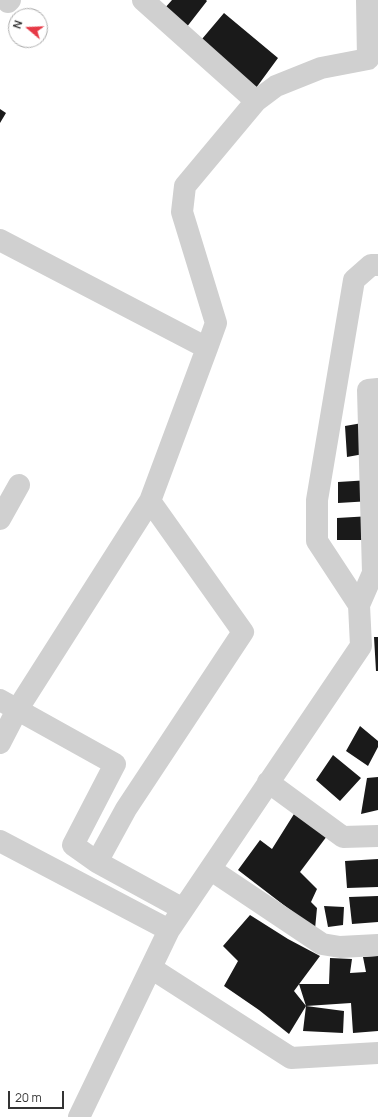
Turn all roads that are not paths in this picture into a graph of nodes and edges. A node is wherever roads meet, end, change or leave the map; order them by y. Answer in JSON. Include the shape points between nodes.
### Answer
{"nodes":[{"id":1,"x":143,"y":0,"type":"edge"},
{"id":2,"x":367,"y":0,"type":"edge"},
{"id":3,"x":256,"y":101,"type":"junction"},
{"id":4,"x":0,"y":240,"type":"edge"},
{"id":5,"x":378,"y":265,"type":"edge"},
{"id":6,"x":207,"y":348,"type":"junction"},
{"id":7,"x":378,"y":389,"type":"edge"},
{"id":8,"x":19,"y":485,"type":"dead end"},
{"id":9,"x":150,"y":501,"type":"junction"},
{"id":10,"x":0,"y":519,"type":"edge"},
{"id":11,"x":359,"y":605,"type":"junction"},
{"id":12,"x":8,"y":705,"type":"edge"},
{"id":13,"x":0,"y":743,"type":"edge"},
{"id":14,"x":268,"y":782,"type":"junction"},
{"id":15,"x":378,"y":836,"type":"edge"},
{"id":16,"x":0,"y":841,"type":"edge"},
{"id":17,"x":97,"y":862,"type":"junction"},
{"id":18,"x":210,"y":869,"type":"junction"},
{"id":19,"x":183,"y":909,"type":"junction"},
{"id":20,"x":169,"y":930,"type":"junction"},
{"id":21,"x":378,"y":945,"type":"edge"},
{"id":22,"x":151,"y":968,"type":"junction"},
{"id":23,"x":378,"y":1053,"type":"edge"},
{"id":24,"x":79,"y":1117,"type":"edge"}],
"edges":[{"from":1,"to":3,"type":"street"},
{"from":2,"to":3,"type":"street","via":[[368,59],[321,68],[276,86]]},
{"from":3,"to":6,"type":"street","via":[[185,186],[182,212],[216,323]]},
{"from":4,"to":6,"type":"street"},
{"from":5,"to":11,"type":"street","via":[[371,265],[354,280],[317,500],[317,541]]},
{"from":6,"to":9,"type":"street"},
{"from":7,"to":11,"type":"street","via":[[368,390],[373,574]]},
{"from":8,"to":10,"type":"street"},
{"from":9,"to":12,"type":"street"},
{"from":9,"to":17,"type":"street","via":[[243,632],[126,809]]},
{"from":11,"to":14,"type":"street","via":[[361,646]]},
{"from":12,"to":13,"type":"street"},
{"from":12,"to":17,"type":"street","via":[[115,764],[73,845]]},
{"from":14,"to":15,"type":"street","via":[[343,837]]},
{"from":14,"to":18,"type":"street"},
{"from":16,"to":20,"type":"street"},
{"from":17,"to":19,"type":"street"},
{"from":18,"to":19,"type":"street"},
{"from":18,"to":21,"type":"street","via":[[322,944],[340,947]]},
{"from":19,"to":20,"type":"street"},
{"from":20,"to":22,"type":"street"},
{"from":22,"to":23,"type":"street","via":[[291,1058]]},
{"from":22,"to":24,"type":"street"}]}
